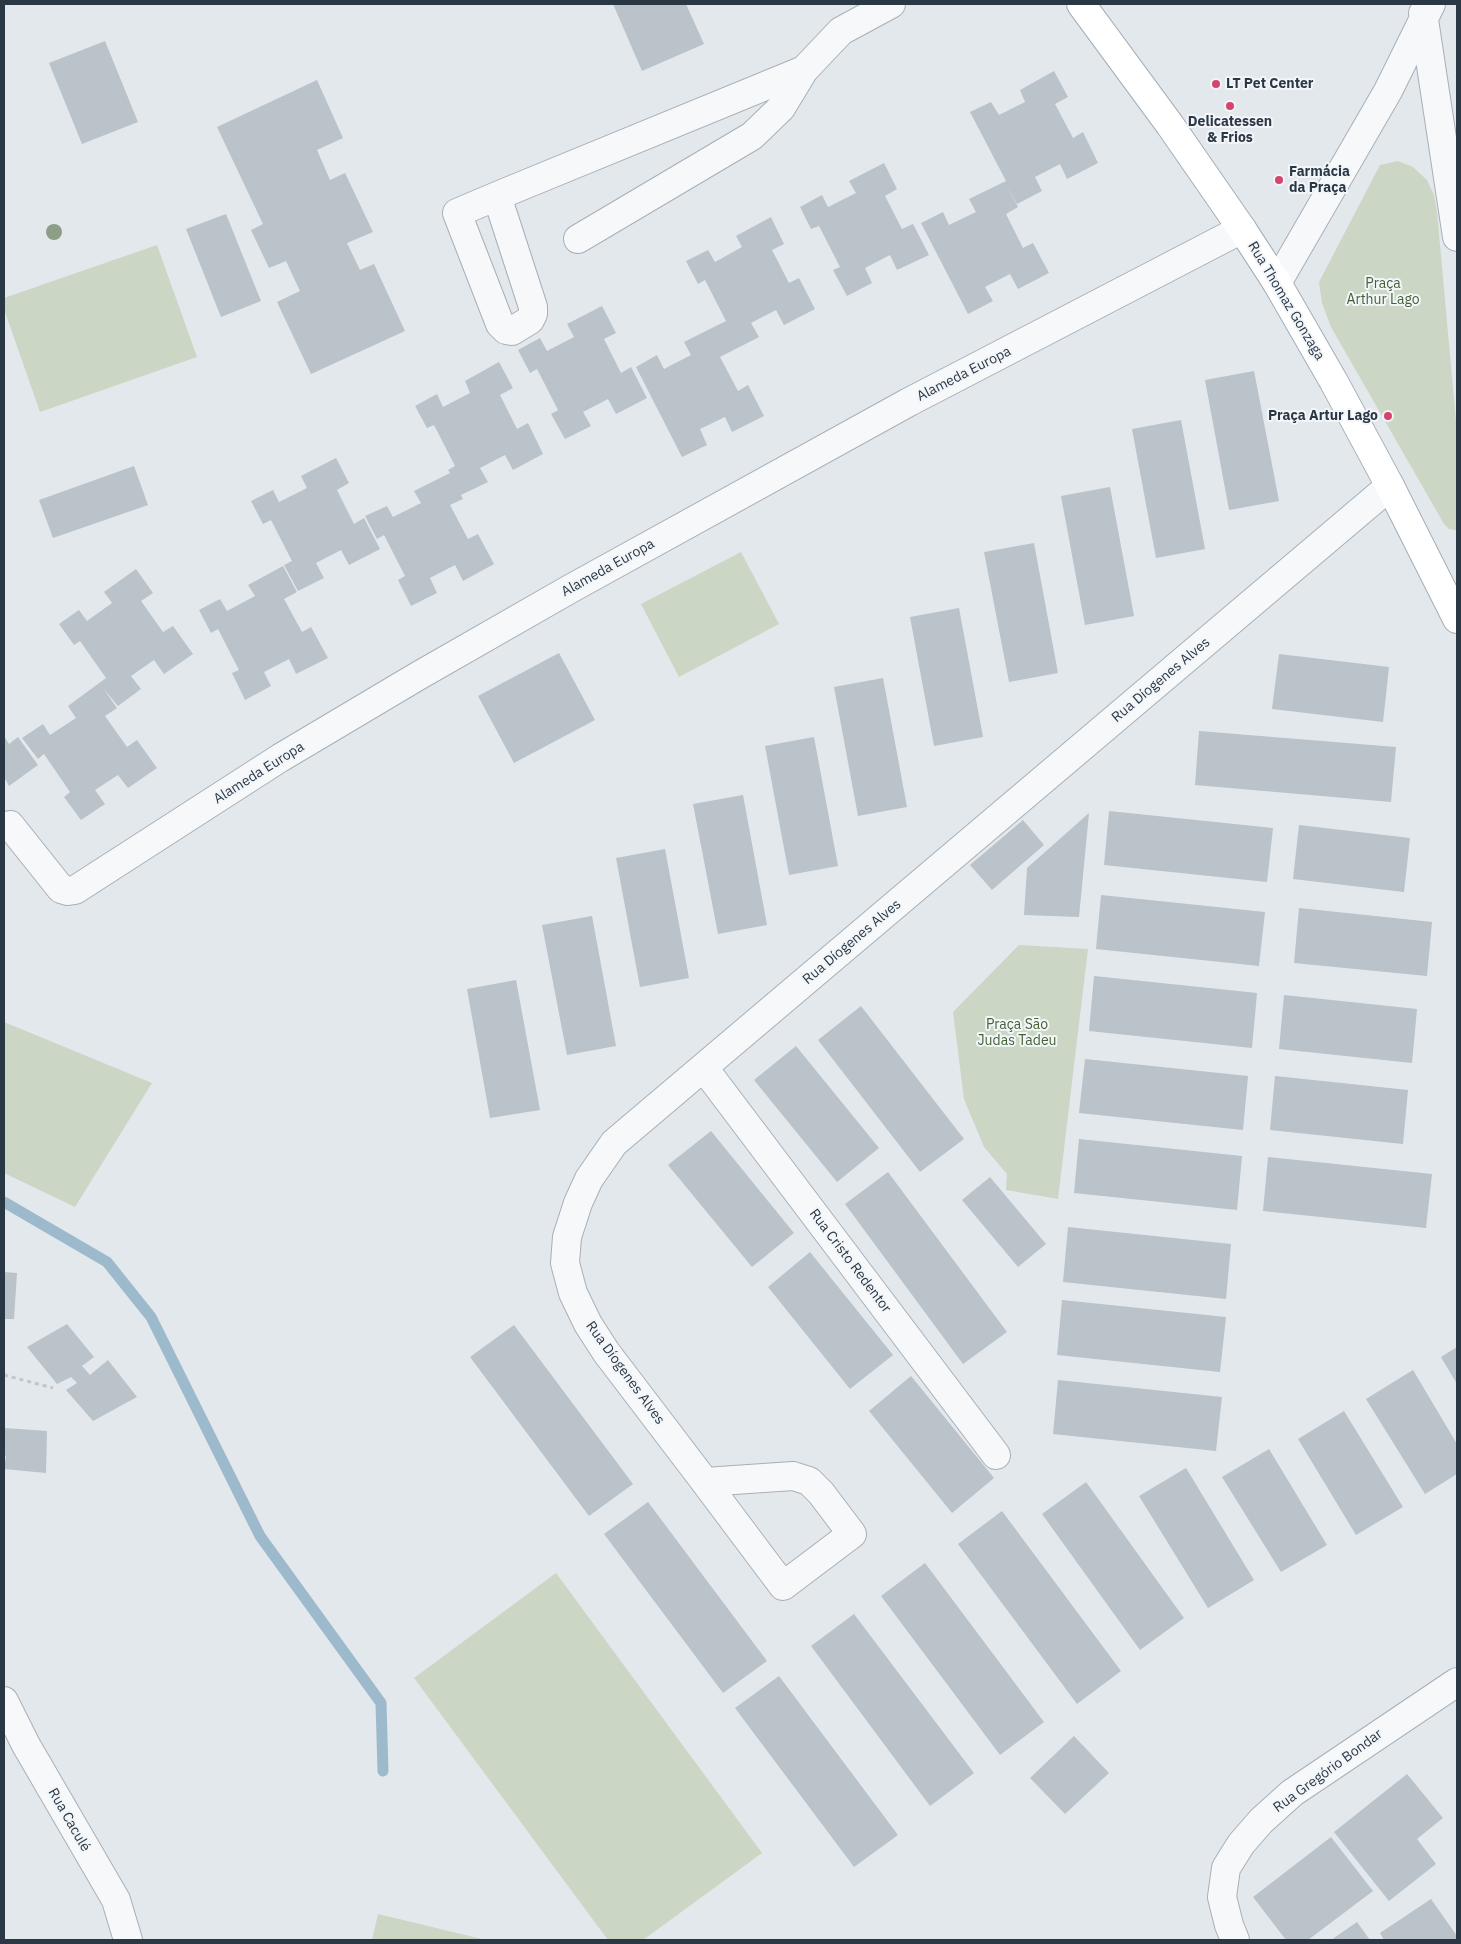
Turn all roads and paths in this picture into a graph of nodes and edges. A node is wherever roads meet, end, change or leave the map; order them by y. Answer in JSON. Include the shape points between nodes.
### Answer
{"nodes":[{"id":1,"x":891,"y":4,"type":"edge"},
{"id":2,"x":1081,"y":4,"type":"edge"},
{"id":3,"x":1425,"y":9,"type":"edge"},
{"id":4,"x":804,"y":70,"type":"junction"},
{"id":5,"x":496,"y":196,"type":"dead end"},
{"id":6,"x":1242,"y":229,"type":"junction"},
{"id":7,"x":1457,"y":237,"type":"edge"},
{"id":8,"x":578,"y":240,"type":"dead end"},
{"id":9,"x":1276,"y":283,"type":"junction"},
{"id":10,"x":1390,"y":486,"type":"junction"},
{"id":11,"x":1457,"y":620,"type":"edge"},
{"id":12,"x":10,"y":825,"type":"dead end"},
{"id":13,"x":704,"y":1068,"type":"junction"},
{"id":14,"x":4,"y":1375,"type":"edge"},
{"id":15,"x":53,"y":1388,"type":"dead end"},
{"id":16,"x":996,"y":1455,"type":"dead end"},
{"id":17,"x":706,"y":1482,"type":"junction"},
{"id":18,"x":1457,"y":1682,"type":"edge"},
{"id":19,"x":4,"y":1701,"type":"edge"},
{"id":20,"x":128,"y":1940,"type":"edge"},
{"id":21,"x":1235,"y":1940,"type":"edge"}],
"edges":[{"from":1,"to":4,"type":"street","via":[[841,31]]},
{"from":2,"to":6,"type":"main road","name":"Rua Thomaz Gonzaga"},
{"from":3,"to":7,"type":"street"},
{"from":3,"to":9,"type":"street","via":[[1388,91]]},
{"from":4,"to":5,"type":"street"},
{"from":4,"to":8,"type":"street","via":[[781,108],[752,136]]},
{"from":6,"to":9,"type":"main road","name":"Rua Thomaz Gonzaga"},
{"from":6,"to":12,"type":"street","name":"Alameda Europa","via":[[909,402],[570,589],[280,758],[75,890],[61,889]]},
{"from":9,"to":10,"type":"main road","name":"Rua Thomaz Gonzaga"},
{"from":10,"to":11,"type":"main road","name":"Rua Thomaz Gonzaga"},
{"from":10,"to":13,"type":"street","name":"Rua Díogenes Alves"},
{"from":13,"to":16,"type":"street","name":"Rua Cristo Redentor"},
{"from":13,"to":17,"type":"street","name":"Rua Díogenes Alves","via":[[614,1143],[589,1179],[578,1203],[567,1237],[565,1263],[573,1293],[606,1352]]},
{"from":14,"to":15,"type":"path"},
{"from":17,"to":17,"type":"street","name":"Rua Díogenes Alves","via":[[783,1586],[852,1534],[809,1480],[793,1476]]},
{"from":18,"to":21,"type":"street","name":"Rua Gregório Bondar","via":[[1292,1793],[1241,1844],[1226,1868],[1222,1897]]},
{"from":19,"to":20,"type":"street","name":"Rua Caculé","via":[[116,1900]]}]}
